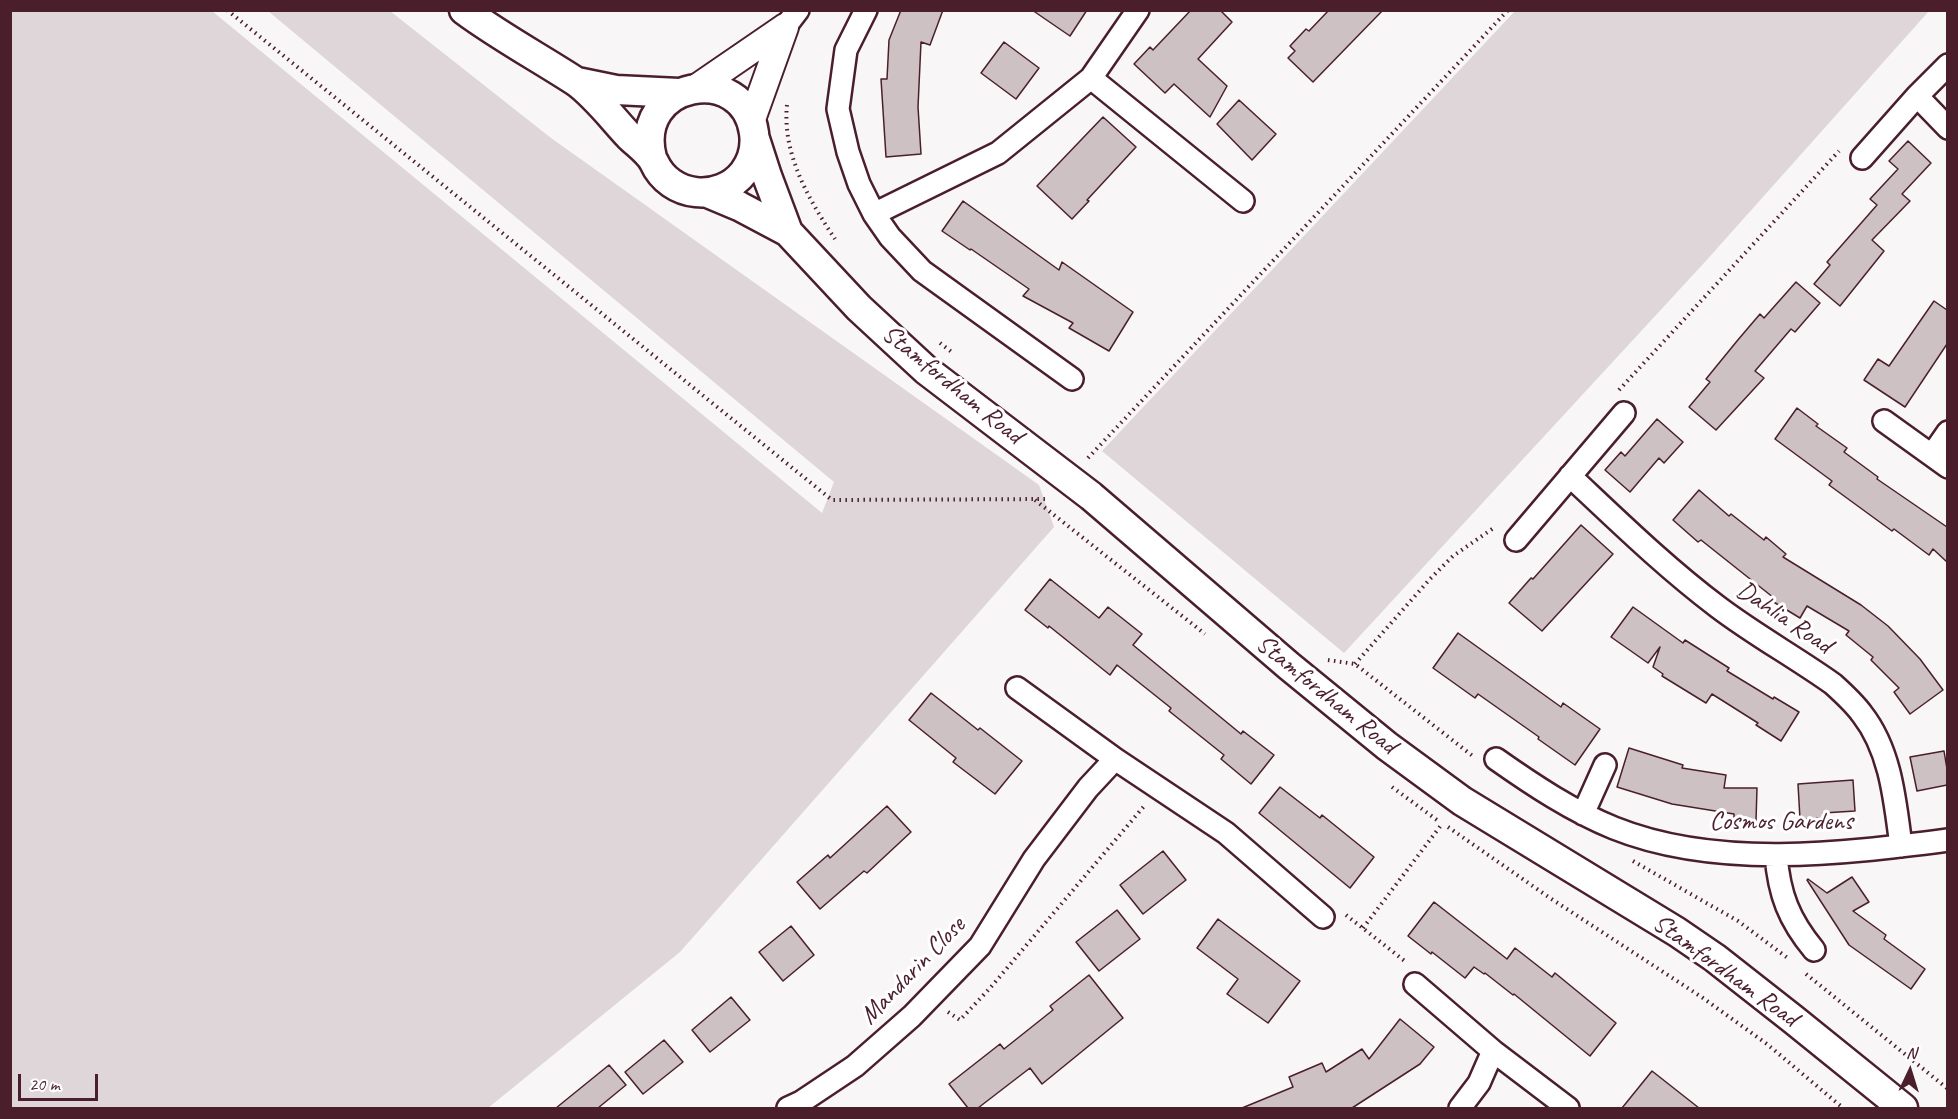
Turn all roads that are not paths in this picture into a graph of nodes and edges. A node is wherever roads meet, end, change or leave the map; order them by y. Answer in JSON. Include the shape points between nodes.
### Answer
{"nodes":[{"id":1,"x":464,"y":10,"type":"edge"},
{"id":2,"x":866,"y":10,"type":"edge"},
{"id":3,"x":1138,"y":10,"type":"edge"},
{"id":4,"x":791,"y":19,"type":"edge"},
{"id":5,"x":1947,"y":65,"type":"edge"},
{"id":6,"x":1091,"y":78,"type":"junction"},
{"id":7,"x":577,"y":82,"type":"junction"},
{"id":8,"x":688,"y":90,"type":"junction"},
{"id":9,"x":1917,"y":96,"type":"junction"},
{"id":10,"x":1947,"y":128,"type":"edge"},
{"id":11,"x":753,"y":130,"type":"junction"},
{"id":12,"x":652,"y":158,"type":"junction"},
{"id":13,"x":1862,"y":158,"type":"dead end"},
{"id":14,"x":708,"y":193,"type":"junction"},
{"id":15,"x":1243,"y":201,"type":"dead end"},
{"id":16,"x":874,"y":214,"type":"junction"},
{"id":17,"x":788,"y":232,"type":"junction"},
{"id":18,"x":1072,"y":379,"type":"dead end"},
{"id":19,"x":1624,"y":413,"type":"dead end"},
{"id":20,"x":1884,"y":421,"type":"dead end"},
{"id":21,"x":1947,"y":432,"type":"edge"},
{"id":22,"x":1940,"y":461,"type":"edge"},
{"id":23,"x":1570,"y":476,"type":"junction"},
{"id":24,"x":1516,"y":540,"type":"dead end"},
{"id":25,"x":1017,"y":688,"type":"dead end"},
{"id":26,"x":1115,"y":759,"type":"junction"},
{"id":27,"x":1486,"y":759,"type":"road end"},
{"id":28,"x":1605,"y":765,"type":"dead end"},
{"id":29,"x":1584,"y":814,"type":"junction"},
{"id":30,"x":1947,"y":840,"type":"edge"},
{"id":31,"x":1901,"y":846,"type":"junction"},
{"id":32,"x":1776,"y":855,"type":"junction"},
{"id":33,"x":1323,"y":917,"type":"road end"},
{"id":34,"x":1814,"y":950,"type":"dead end"},
{"id":35,"x":1415,"y":984,"type":"road end"},
{"id":36,"x":1493,"y":1051,"type":"junction"},
{"id":37,"x":798,"y":1106,"type":"edge"},
{"id":38,"x":1460,"y":1108,"type":"edge"},
{"id":39,"x":1568,"y":1108,"type":"edge"},
{"id":40,"x":1903,"y":1108,"type":"edge"}],
"edges":[{"from":1,"to":7,"type":"main road","name":"Stamfordham Road"},
{"from":2,"to":16,"type":"street","via":[[846,50],[838,109],[848,152]]},
{"from":3,"to":6,"type":"street"},
{"from":4,"to":8,"type":"street"},
{"from":4,"to":11,"type":"street"},
{"from":5,"to":9,"type":"street"},
{"from":6,"to":15,"type":"street"},
{"from":6,"to":16,"type":"street","via":[[998,153]]},
{"from":7,"to":8,"type":"main road","name":"Stamfordham Road","via":[[616,90]]},
{"from":7,"to":12,"type":"main road","name":"Stamfordham Road"},
{"from":8,"to":11,"type":"main road","name":"Stamfordham Road","via":[[713,89],[729,95],[742,107]]},
{"from":8,"to":12,"type":"main road","via":[[660,108],[651,124]]},
{"from":9,"to":10,"type":"street"},
{"from":9,"to":13,"type":"street"},
{"from":11,"to":14,"type":"main road","via":[[752,155],[745,171],[725,188]]},
{"from":11,"to":17,"type":"main road","name":"Stamfordham Road"},
{"from":12,"to":14,"type":"main road","name":"Stamfordham Road","via":[[661,174],[674,185]]},
{"from":14,"to":17,"type":"main road","name":"Stamfordham Road"},
{"from":16,"to":18,"type":"street","via":[[922,271]]},
{"from":17,"to":40,"type":"main road","name":"Stamfordham Road","via":[[859,308],[926,370],[1083,472],[1289,666],[1418,770],[1715,958]]},
{"from":19,"to":23,"type":"street"},
{"from":20,"to":22,"type":"street"},
{"from":21,"to":22,"type":"street"},
{"from":23,"to":24,"type":"street"},
{"from":23,"to":31,"type":"street","name":"Dahlia Road","via":[[1719,608],[1833,684],[1849,699],[1873,730],[1888,769]]},
{"from":25,"to":26,"type":"street"},
{"from":26,"to":33,"type":"street","via":[[1226,833]]},
{"from":26,"to":37,"type":"street","name":"Mandarin Close","via":[[1034,859],[980,946],[912,1016],[855,1066]]},
{"from":27,"to":29,"type":"street","name":"Cosmos Gardens"},
{"from":28,"to":29,"type":"street"},
{"from":29,"to":32,"type":"street","name":"Cosmos Gardens","via":[[1616,829],[1691,848]]},
{"from":30,"to":31,"type":"street","name":"Cosmos Gardens"},
{"from":31,"to":32,"type":"street","name":"Cosmos Gardens"},
{"from":32,"to":34,"type":"street","via":[[1787,909]]},
{"from":35,"to":36,"type":"street"},
{"from":36,"to":38,"type":"street","via":[[1479,1083]]},
{"from":36,"to":39,"type":"street"}]}
